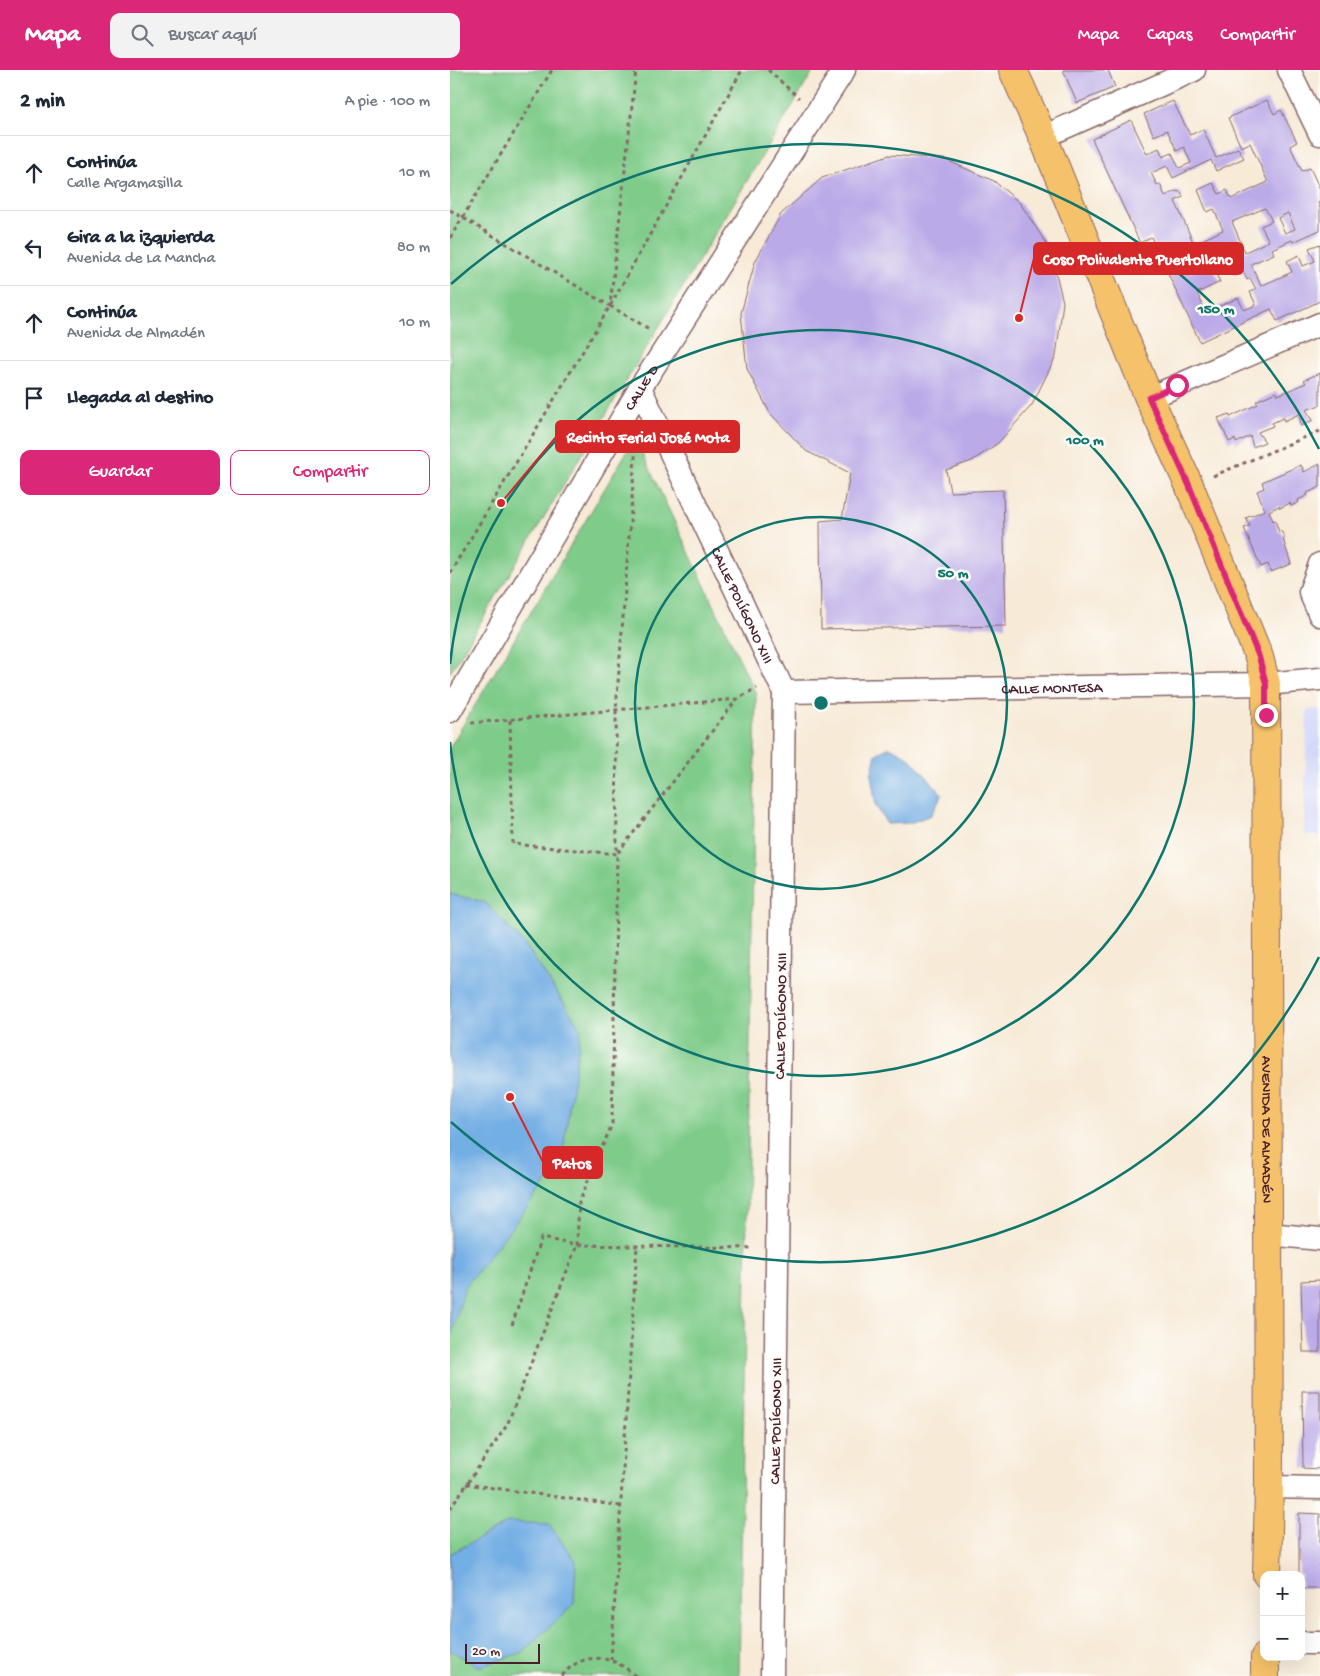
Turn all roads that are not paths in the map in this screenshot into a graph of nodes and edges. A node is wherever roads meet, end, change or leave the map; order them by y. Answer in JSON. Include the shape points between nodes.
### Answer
{"nodes":[{"id":1,"x":844,"y":70,"type":"edge"},
{"id":2,"x":1013,"y":70,"type":"edge"},
{"id":3,"x":1194,"y":70,"type":"edge"},
{"id":4,"x":1289,"y":70,"type":"edge"},
{"id":5,"x":1320,"y":134,"type":"edge"},
{"id":6,"x":1043,"y":137,"type":"junction"},
{"id":7,"x":1320,"y":324,"type":"edge"},
{"id":8,"x":640,"y":388,"type":"junction"},
{"id":9,"x":1149,"y":398,"type":"junction"},
{"id":10,"x":1317,"y":572,"type":"edge"},
{"id":11,"x":1320,"y":614,"type":"edge"},
{"id":12,"x":1320,"y":680,"type":"edge"},
{"id":13,"x":780,"y":684,"type":"junction"},
{"id":14,"x":1266,"y":684,"type":"junction"},
{"id":15,"x":459,"y":717,"type":"edge"},
{"id":16,"x":1268,"y":1234,"type":"junction"},
{"id":17,"x":1320,"y":1239,"type":"edge"},
{"id":18,"x":1269,"y":1487,"type":"junction"},
{"id":19,"x":1320,"y":1488,"type":"edge"},
{"id":20,"x":1267,"y":1571,"type":"edge"},
{"id":21,"x":1305,"y":1643,"type":"edge"},
{"id":22,"x":1320,"y":1643,"type":"edge"},
{"id":23,"x":1266,"y":1661,"type":"edge"},
{"id":24,"x":772,"y":1676,"type":"edge"},
{"id":25,"x":1265,"y":1676,"type":"edge"}],
"edges":[{"from":1,"to":8,"type":"street","name":"CALLE D"},
{"from":2,"to":6,"type":"main road","name":"AVENIDA DE ALMADÉN"},
{"from":3,"to":6,"type":"street"},
{"from":4,"to":5,"type":"street"},
{"from":6,"to":9,"type":"main road","name":"AVENIDA DE ALMADÉN"},
{"from":7,"to":9,"type":"street"},
{"from":8,"to":13,"type":"street","name":"CALLE POLÍGONO XIII"},
{"from":8,"to":15,"type":"street","name":"CALLE D"},
{"from":9,"to":14,"type":"main road","name":"AVENIDA DE ALMADÉN","via":[[1189,485],[1259,657]]},
{"from":10,"to":11,"type":"street","via":[[1310,592]]},
{"from":12,"to":14,"type":"street","name":"CALLE MONTESA"},
{"from":13,"to":14,"type":"street","name":"CALLE MONTESA"},
{"from":13,"to":24,"type":"street","name":"CALLE POLÍGONO XIII"},
{"from":14,"to":16,"type":"main road","name":"AVENIDA DE ALMADÉN"},
{"from":16,"to":17,"type":"street"},
{"from":16,"to":18,"type":"main road","name":"AVENIDA DE ALMADÉN"},
{"from":18,"to":19,"type":"street"},
{"from":18,"to":20,"type":"main road","name":"AVENIDA DE ALMADÉN"},
{"from":21,"to":22,"type":"street"},
{"from":23,"to":25,"type":"main road"}]}
